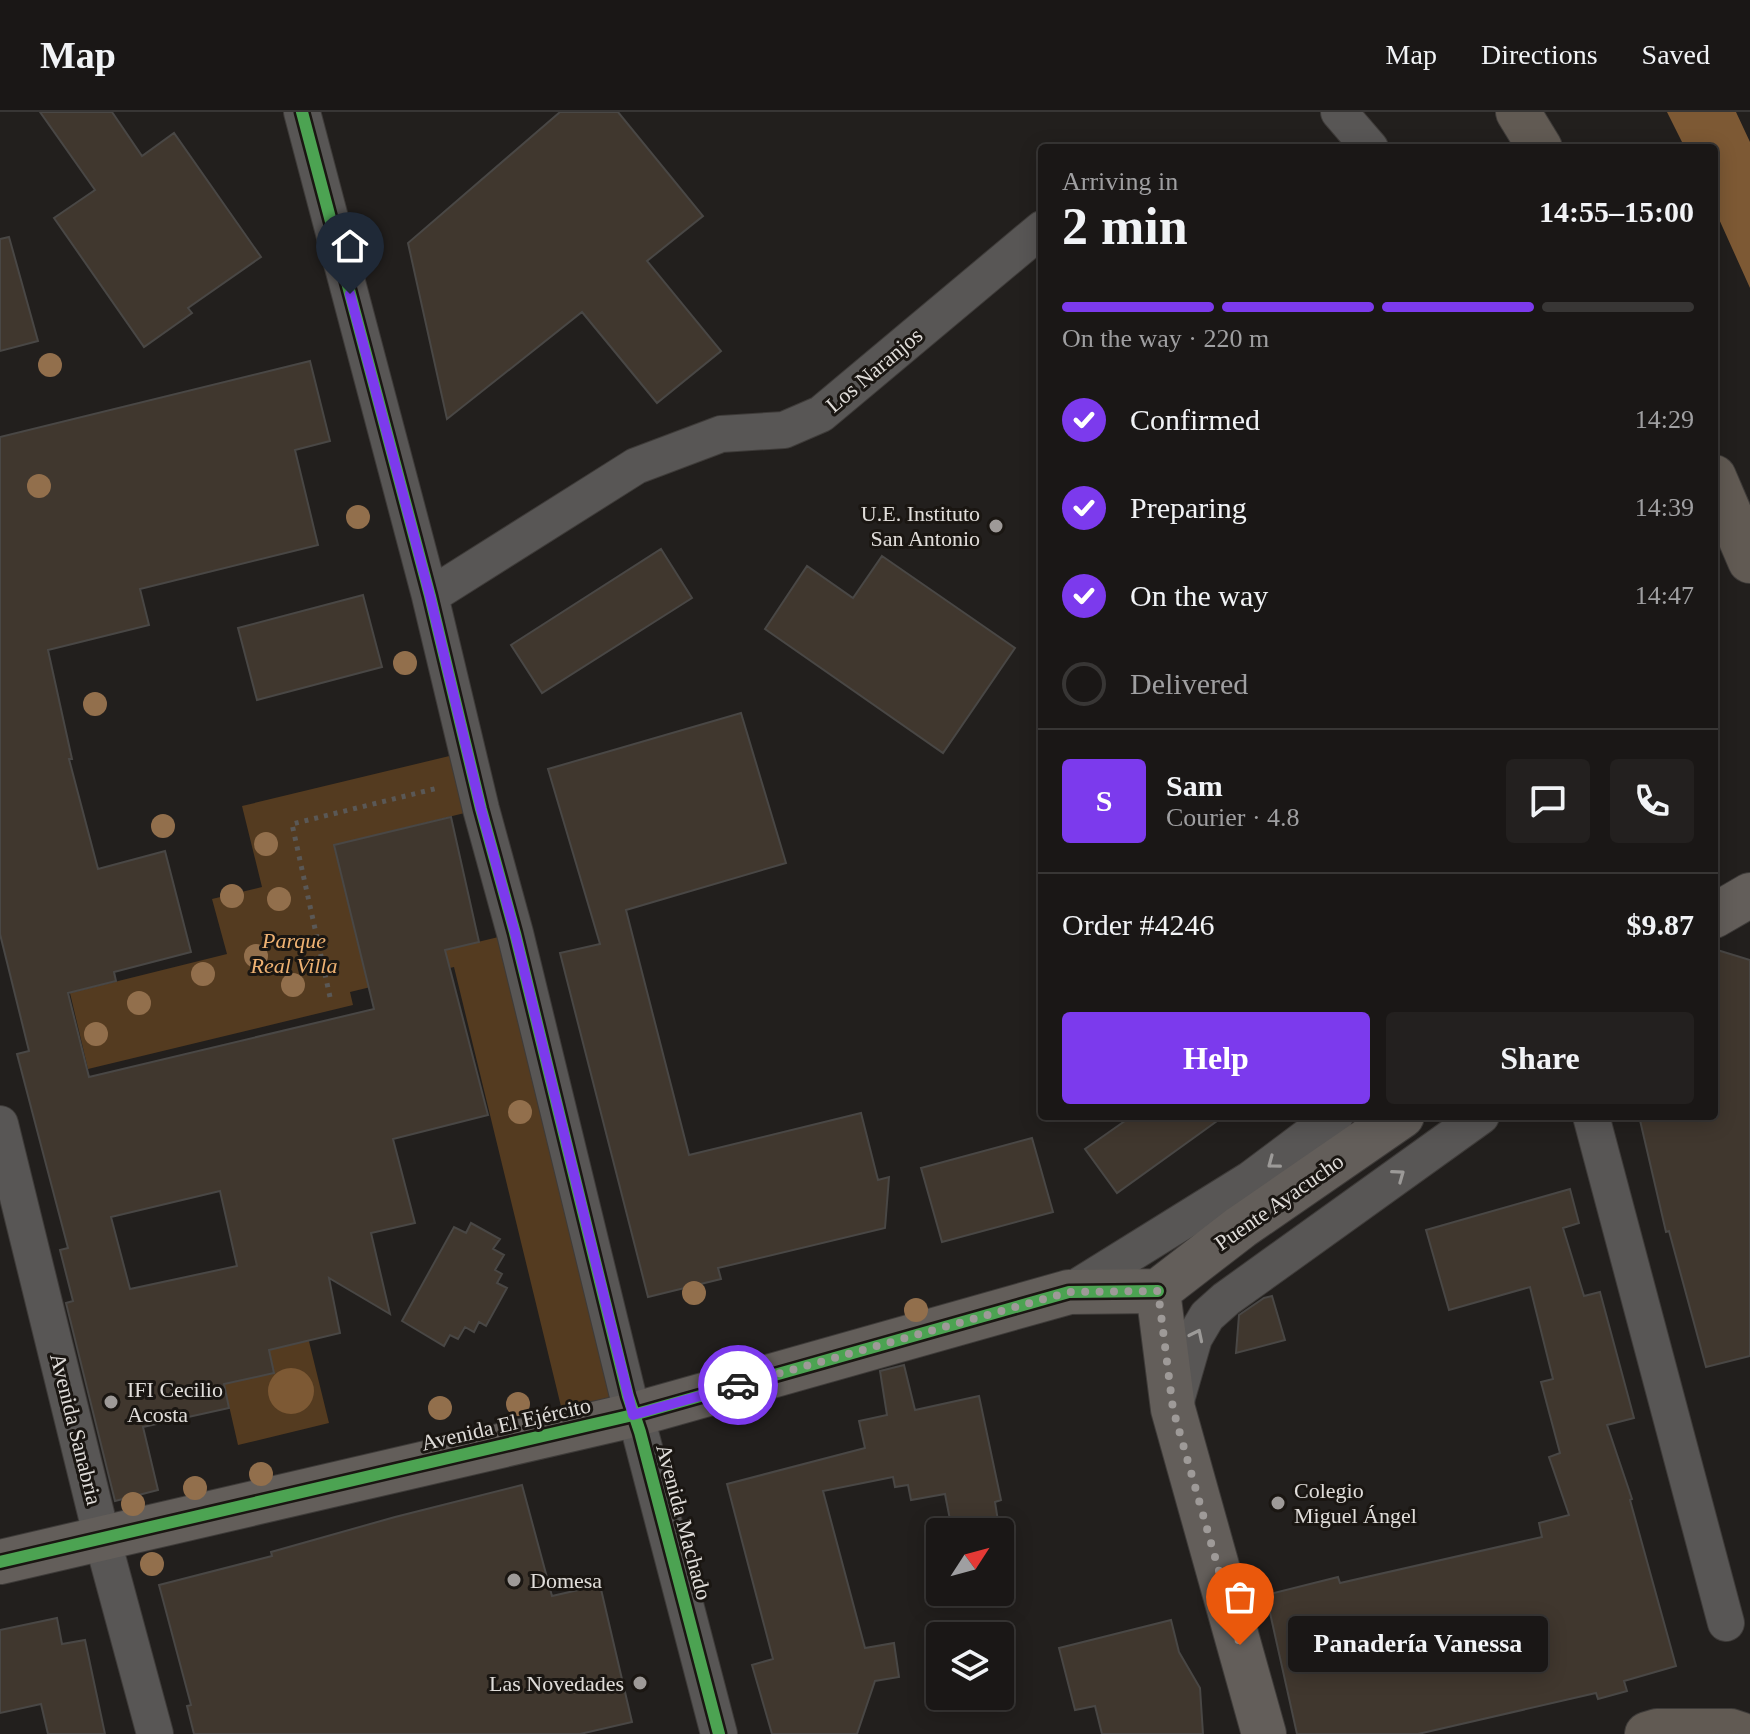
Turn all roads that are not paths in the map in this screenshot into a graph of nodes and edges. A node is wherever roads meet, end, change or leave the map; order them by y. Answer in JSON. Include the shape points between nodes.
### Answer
{"nodes":[{"id":1,"x":302,"y":112,"type":"edge"},
{"id":2,"x":1339,"y":112,"type":"edge"},
{"id":3,"x":1518,"y":112,"type":"edge"},
{"id":4,"x":1367,"y":144,"type":"edge"},
{"id":5,"x":1538,"y":144,"type":"edge"},
{"id":6,"x":1038,"y":232,"type":"edge"},
{"id":7,"x":1718,"y":486,"type":"edge"},
{"id":8,"x":1750,"y":561,"type":"edge"},
{"id":9,"x":430,"y":596,"type":"junction"},
{"id":10,"x":1750,"y":895,"type":"edge"},
{"id":11,"x":1718,"y":914,"type":"edge"},
{"id":12,"x":1330,"y":1120,"type":"edge"},
{"id":13,"x":1396,"y":1120,"type":"edge"},
{"id":14,"x":1475,"y":1120,"type":"edge"},
{"id":15,"x":1592,"y":1120,"type":"edge"},
{"id":16,"x":0,"y":1124,"type":"edge"},
{"id":17,"x":1158,"y":1291,"type":"junction"},
{"id":18,"x":1069,"y":1292,"type":"junction"},
{"id":19,"x":1173,"y":1409,"type":"junction"},
{"id":20,"x":633,"y":1415,"type":"junction"},
{"id":21,"x":102,"y":1538,"type":"junction"},
{"id":22,"x":0,"y":1562,"type":"edge"},
{"id":23,"x":1726,"y":1623,"type":"dead end"},
{"id":24,"x":155,"y":1734,"type":"edge"},
{"id":25,"x":719,"y":1734,"type":"edge"},
{"id":26,"x":1264,"y":1734,"type":"edge"},
{"id":27,"x":1647,"y":1734,"type":"edge"},
{"id":28,"x":1740,"y":1734,"type":"edge"}],
"edges":[{"from":1,"to":9,"type":"street","name":"Avenida Machado"},
{"from":2,"to":4,"type":"street"},
{"from":3,"to":5,"type":"highway"},
{"from":6,"to":9,"type":"street","name":"Los Naranjos","via":[[821,414],[784,430],[721,434],[636,466]]},
{"from":7,"to":8,"type":"highway"},
{"from":9,"to":20,"type":"street","name":"Avenida Machado"},
{"from":10,"to":11,"type":"street"},
{"from":12,"to":18,"type":"street","one_way":true,"via":[[1251,1179]]},
{"from":13,"to":17,"type":"street","name":"Puente Ayacucho"},
{"from":19,"to":14,"type":"street","one_way":true,"via":[[1194,1338],[1207,1316]]},
{"from":15,"to":23,"type":"street"},
{"from":16,"to":21,"type":"street","name":"Avenida Sanabria"},
{"from":17,"to":18,"type":"street","name":"Avenida El Ejército"},
{"from":17,"to":19,"type":"street"},
{"from":18,"to":20,"type":"street","name":"Avenida El Ejército"},
{"from":19,"to":26,"type":"street"},
{"from":20,"to":21,"type":"street","name":"Avenida El Ejército"},
{"from":20,"to":25,"type":"street","name":"Avenida Machado"},
{"from":21,"to":22,"type":"street","name":"Avenida El Ejército"},
{"from":21,"to":24,"type":"street","name":"Avenida Sanabria"},
{"from":27,"to":28,"type":"highway"}]}
